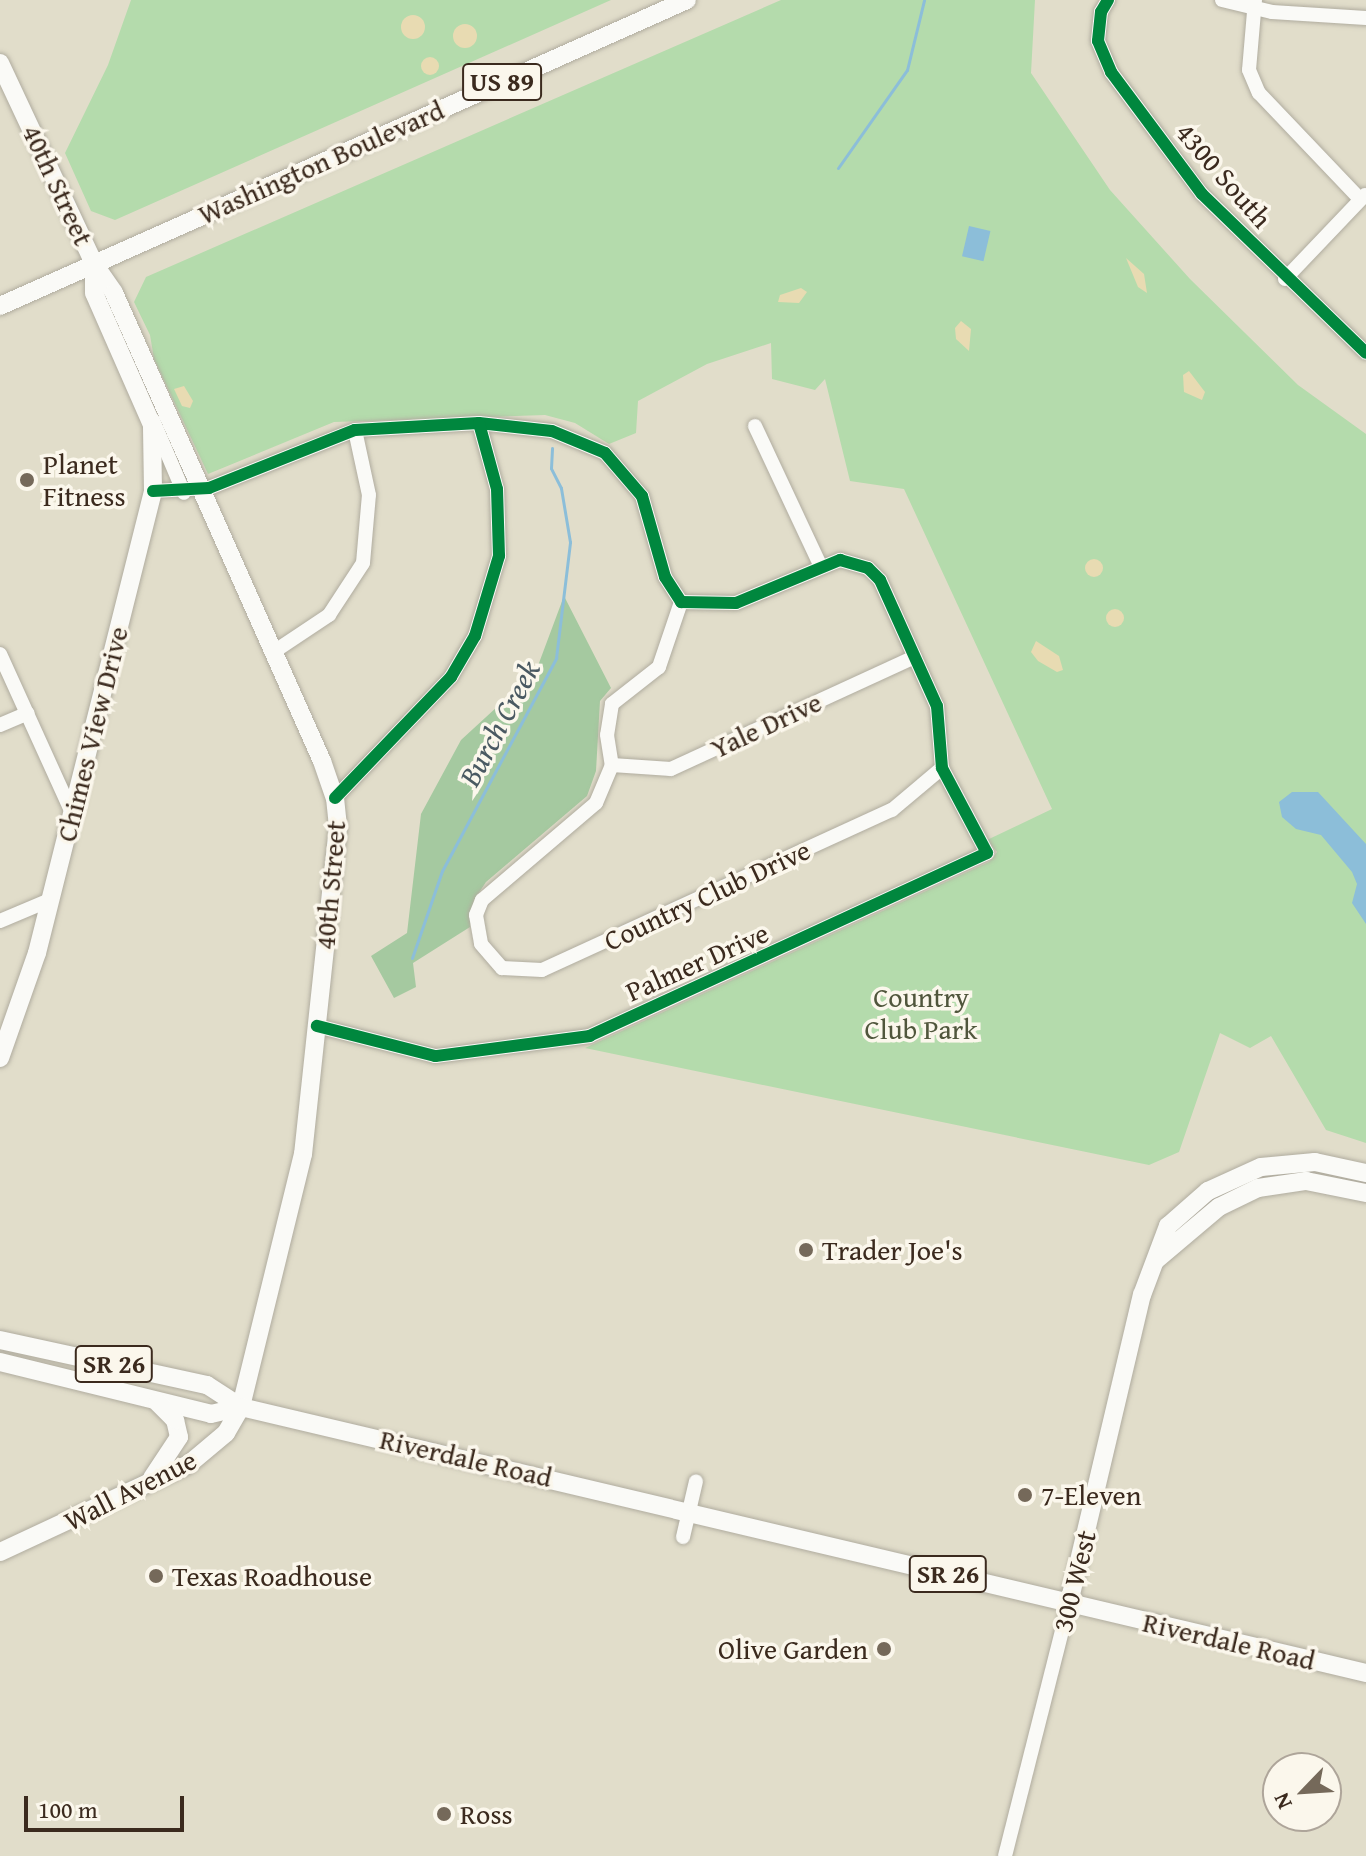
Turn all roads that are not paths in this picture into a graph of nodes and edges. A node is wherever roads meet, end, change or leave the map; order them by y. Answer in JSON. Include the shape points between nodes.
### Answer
{"nodes":[{"id":1,"x":687,"y":0,"type":"edge"},
{"id":2,"x":1108,"y":0,"type":"edge"},
{"id":3,"x":1222,"y":0,"type":"edge"},
{"id":4,"x":1254,"y":4,"type":"edge"},
{"id":5,"x":1364,"y":23,"type":"edge"},
{"id":6,"x":0,"y":63,"type":"edge"},
{"id":7,"x":5,"y":88,"type":"edge"},
{"id":8,"x":1363,"y":197,"type":"edge"},
{"id":9,"x":94,"y":264,"type":"junction"},
{"id":10,"x":1285,"y":279,"type":"junction"},
{"id":11,"x":0,"y":306,"type":"edge"},
{"id":12,"x":1366,"y":353,"type":"edge"},
{"id":13,"x":145,"y":406,"type":"junction"},
{"id":14,"x":479,"y":423,"type":"junction"},
{"id":15,"x":755,"y":426,"type":"dead end"},
{"id":16,"x":355,"y":430,"type":"junction"},
{"id":17,"x":153,"y":491,"type":"junction"},
{"id":18,"x":191,"y":492,"type":"junction"},
{"id":19,"x":820,"y":565,"type":"junction"},
{"id":20,"x":681,"y":602,"type":"junction"},
{"id":21,"x":272,"y":653,"type":"junction"},
{"id":22,"x":0,"y":654,"type":"edge"},
{"id":23,"x":915,"y":657,"type":"junction"},
{"id":24,"x":28,"y":713,"type":"junction"},
{"id":25,"x":0,"y":725,"type":"edge"},
{"id":26,"x":612,"y":765,"type":"junction"},
{"id":27,"x":942,"y":768,"type":"junction"},
{"id":28,"x":335,"y":798,"type":"junction"},
{"id":29,"x":72,"y":813,"type":"junction"},
{"id":30,"x":50,"y":900,"type":"junction"},
{"id":31,"x":0,"y":921,"type":"edge"},
{"id":32,"x":6,"y":1024,"type":"edge"},
{"id":33,"x":317,"y":1026,"type":"junction"},
{"id":34,"x":0,"y":1058,"type":"edge"},
{"id":35,"x":1366,"y":1173,"type":"edge"},
{"id":36,"x":1366,"y":1193,"type":"edge"},
{"id":37,"x":1156,"y":1260,"type":"junction"},
{"id":38,"x":0,"y":1340,"type":"edge"},
{"id":39,"x":0,"y":1362,"type":"edge"},
{"id":40,"x":155,"y":1400,"type":"junction"},
{"id":41,"x":241,"y":1407,"type":"junction"},
{"id":42,"x":696,"y":1481,"type":"dead end"},
{"id":43,"x":142,"y":1489,"type":"junction"},
{"id":44,"x":680,"y":1510,"type":"junction"},
{"id":45,"x":683,"y":1537,"type":"dead end"},
{"id":46,"x":0,"y":1552,"type":"edge"},
{"id":47,"x":1069,"y":1603,"type":"junction"},
{"id":48,"x":1366,"y":1673,"type":"edge"},
{"id":49,"x":1005,"y":1856,"type":"edge"}],
"edges":[{"from":1,"to":9,"type":"main road","name":"Washington Boulevard","number":"US 89"},
{"from":2,"to":10,"type":"street","name":"4300 South","via":[[1098,41],[1111,72],[1202,194]]},
{"from":3,"to":4,"type":"street"},
{"from":4,"to":5,"type":"street"},
{"from":4,"to":8,"type":"street","via":[[1249,70],[1259,93]]},
{"from":6,"to":7,"type":"main road","name":"40th Street"},
{"from":7,"to":9,"type":"main road","name":"40th Street"},
{"from":8,"to":10,"type":"street"},
{"from":9,"to":11,"type":"main road","name":"Washington Boulevard","number":"US 89"},
{"from":9,"to":13,"type":"main road","name":"40th Street","via":[[94,293]]},
{"from":9,"to":18,"type":"main road","name":"40th Street","via":[[114,293]]},
{"from":10,"to":12,"type":"street","name":"4300 South"},
{"from":13,"to":17,"type":"main road","name":"Chimes View Drive","via":[[155,445]]},
{"from":13,"to":18,"type":"street","name":"40th Street"},
{"from":14,"to":16,"type":"street"},
{"from":14,"to":20,"type":"street","via":[[552,431],[605,453],[642,496],[665,577]]},
{"from":14,"to":28,"type":"street","via":[[497,489],[499,556],[475,636],[451,677]]},
{"from":15,"to":19,"type":"street"},
{"from":16,"to":18,"type":"street"},
{"from":16,"to":21,"type":"street","via":[[369,495],[363,563],[329,615]]},
{"from":17,"to":18,"type":"street"},
{"from":17,"to":29,"type":"main road","name":"Chimes View Drive"},
{"from":18,"to":21,"type":"main road","name":"40th Street"},
{"from":19,"to":20,"type":"street","via":[[736,603]]},
{"from":19,"to":23,"type":"street","via":[[855,562],[880,580]]},
{"from":20,"to":26,"type":"street","name":"Country Club Drive","via":[[659,667],[612,704],[607,735]]},
{"from":21,"to":28,"type":"main road","name":"40th Street"},
{"from":22,"to":24,"type":"street"},
{"from":23,"to":26,"type":"street","name":"Yale Drive","via":[[671,769]]},
{"from":23,"to":27,"type":"street","via":[[937,706]]},
{"from":24,"to":25,"type":"street"},
{"from":24,"to":29,"type":"street"},
{"from":26,"to":27,"type":"street","name":"Country Club Drive","via":[[596,803],[482,900],[476,915],[481,944],[502,968],[542,970],[892,810]]},
{"from":27,"to":33,"type":"street","name":"Palmer Drive","via":[[987,853],[590,1036],[435,1056]]},
{"from":28,"to":33,"type":"main road","name":"40th Street","via":[[337,845]]},
{"from":29,"to":30,"type":"main road","name":"Chimes View Drive"},
{"from":30,"to":31,"type":"street"},
{"from":30,"to":32,"type":"main road","name":"Chimes View Drive"},
{"from":32,"to":34,"type":"main road","name":"Chimes View Drive"},
{"from":33,"to":41,"type":"main road","name":"40th Street","via":[[303,1154]]},
{"from":35,"to":37,"type":"main road","name":"300 West","via":[[1306,1162],[1243,1172],[1168,1226]]},
{"from":36,"to":37,"type":"main road","name":"300 West","via":[[1306,1181],[1258,1188],[1219,1207]]},
{"from":37,"to":47,"type":"main road","name":"300 West","via":[[1140,1303]]},
{"from":38,"to":41,"type":"main road","number":"SR 26","via":[[207,1385]]},
{"from":39,"to":40,"type":"main road","number":"SR 26"},
{"from":40,"to":41,"type":"main road","number":"SR 26","via":[[211,1414]]},
{"from":40,"to":43,"type":"main road","via":[[175,1420],[179,1437],[168,1460]]},
{"from":41,"to":43,"type":"main road","name":"Wall Avenue","via":[[211,1448]]},
{"from":41,"to":44,"type":"main road","name":"Riverdale Road","number":"SR 26"},
{"from":42,"to":44,"type":"street"},
{"from":43,"to":46,"type":"main road","name":"Wall Avenue"},
{"from":44,"to":45,"type":"street"},
{"from":44,"to":47,"type":"main road","number":"SR 26"},
{"from":47,"to":48,"type":"main road","name":"Riverdale Road","number":"SR 26"},
{"from":47,"to":49,"type":"street","name":"300 West"}]}
